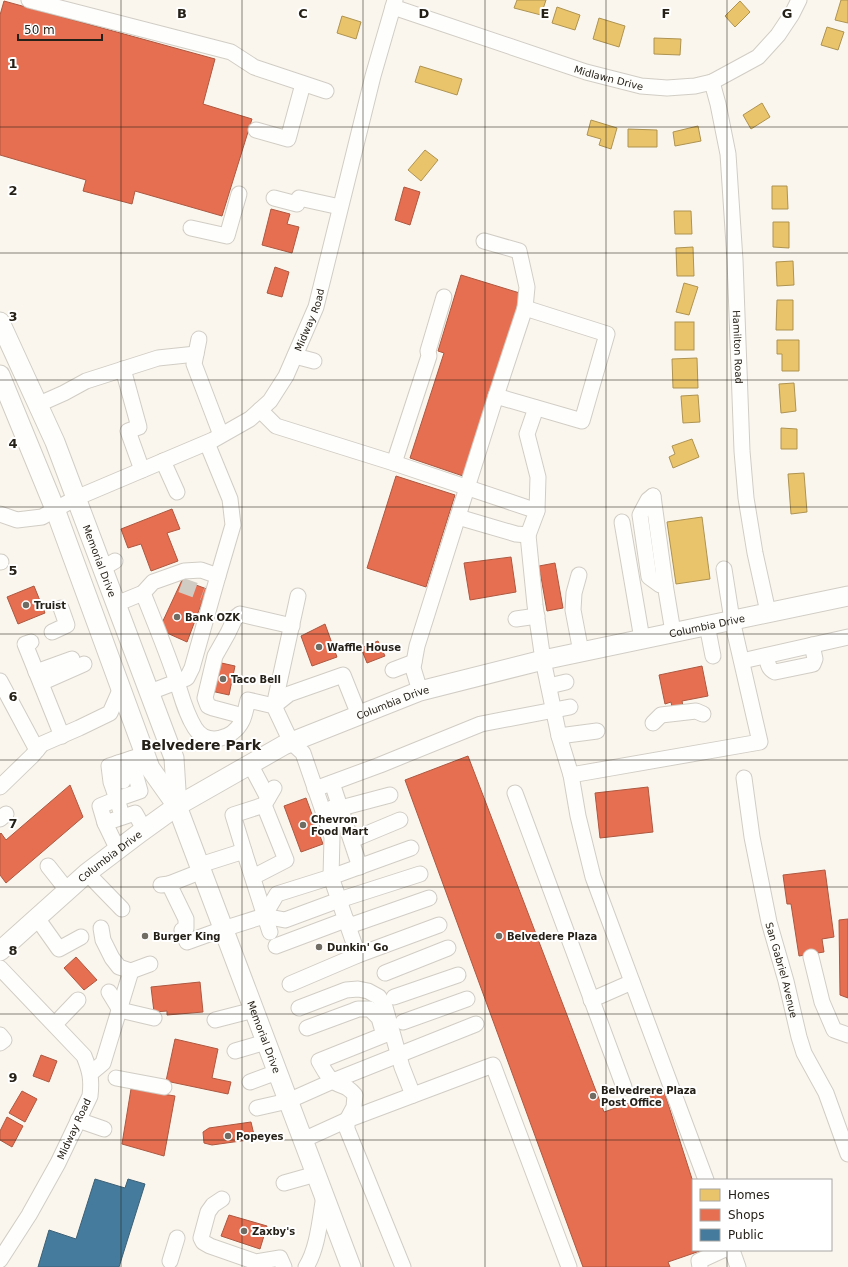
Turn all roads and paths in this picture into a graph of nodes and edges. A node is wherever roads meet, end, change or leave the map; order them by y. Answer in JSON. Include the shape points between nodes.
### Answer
{"nodes":[{"id":1,"x":29,"y":0,"type":"edge"},
{"id":2,"x":798,"y":0,"type":"edge"},
{"id":3,"x":394,"y":4,"type":"edge"},
{"id":4,"x":712,"y":82,"type":"junction"},
{"id":5,"x":303,"y":84,"type":"junction"},
{"id":6,"x":326,"y":91,"type":"dead end"},
{"id":7,"x":256,"y":130,"type":"dead end"},
{"id":8,"x":239,"y":194,"type":"dead end"},
{"id":9,"x":274,"y":198,"type":"dead end"},
{"id":10,"x":340,"y":207,"type":"junction"},
{"id":11,"x":191,"y":228,"type":"dead end"},
{"id":12,"x":484,"y":240,"type":"dead end"},
{"id":13,"x":444,"y":297,"type":"dead end"},
{"id":14,"x":524,"y":308,"type":"junction"},
{"id":15,"x":0,"y":322,"type":"edge"},
{"id":16,"x":199,"y":339,"type":"dead end"},
{"id":17,"x":196,"y":354,"type":"junction"},
{"id":18,"x":295,"y":356,"type":"junction"},
{"id":19,"x":314,"y":361,"type":"dead end"},
{"id":20,"x":124,"y":369,"type":"junction"},
{"id":21,"x":0,"y":375,"type":"edge"},
{"id":22,"x":496,"y":396,"type":"junction"},
{"id":23,"x":38,"y":404,"type":"junction"},
{"id":24,"x":536,"y":408,"type":"junction"},
{"id":25,"x":260,"y":410,"type":"junction"},
{"id":26,"x":221,"y":436,"type":"junction"},
{"id":27,"x":207,"y":443,"type":"junction"},
{"id":28,"x":163,"y":462,"type":"junction"},
{"id":29,"x":394,"y":462,"type":"junction"},
{"id":30,"x":142,"y":470,"type":"junction"},
{"id":31,"x":467,"y":487,"type":"junction"},
{"id":32,"x":177,"y":492,"type":"dead end"},
{"id":33,"x":76,"y":498,"type":"junction"},
{"id":34,"x":650,"y":498,"type":"dead end"},
{"id":35,"x":55,"y":509,"type":"junction"},
{"id":36,"x":537,"y":511,"type":"junction"},
{"id":37,"x":0,"y":514,"type":"edge"},
{"id":38,"x":458,"y":517,"type":"junction"},
{"id":39,"x":622,"y":522,"type":"dead end"},
{"id":40,"x":528,"y":535,"type":"junction"},
{"id":41,"x":724,"y":569,"type":"dead end"},
{"id":42,"x":579,"y":575,"type":"dead end"},
{"id":43,"x":218,"y":576,"type":"junction"},
{"id":44,"x":164,"y":578,"type":"junction"},
{"id":45,"x":181,"y":585,"type":"tunnel mouth"},
{"id":46,"x":144,"y":593,"type":"junction"},
{"id":47,"x":298,"y":596,"type":"dead end"},
{"id":48,"x":848,"y":596,"type":"edge"},
{"id":49,"x":116,"y":604,"type":"junction"},
{"id":50,"x":61,"y":608,"type":"dead end"},
{"id":51,"x":768,"y":612,"type":"junction"},
{"id":52,"x":536,"y":616,"type":"junction"},
{"id":53,"x":516,"y":619,"type":"dead end"},
{"id":54,"x":732,"y":620,"type":"junction"},
{"id":55,"x":707,"y":625,"type":"junction"},
{"id":56,"x":292,"y":626,"type":"junction"},
{"id":57,"x":52,"y":632,"type":"dead end"},
{"id":58,"x":673,"y":632,"type":"junction"},
{"id":59,"x":848,"y":637,"type":"edge"},
{"id":60,"x":642,"y":639,"type":"junction"},
{"id":61,"x":30,"y":642,"type":"dead end"},
{"id":62,"x":581,"y":652,"type":"junction"},
{"id":63,"x":713,"y":656,"type":"dead end"},
{"id":64,"x":81,"y":657,"type":"dead end"},
{"id":65,"x":543,"y":660,"type":"junction"},
{"id":66,"x":742,"y":661,"type":"junction"},
{"id":67,"x":414,"y":662,"type":"junction"},
{"id":68,"x":393,"y":670,"type":"dead end"},
{"id":69,"x":37,"y":675,"type":"junction"},
{"id":70,"x":0,"y":681,"type":"edge"},
{"id":71,"x":177,"y":682,"type":"junction"},
{"id":72,"x":566,"y":682,"type":"dead end"},
{"id":73,"x":549,"y":686,"type":"junction"},
{"id":74,"x":121,"y":688,"type":"junction"},
{"id":75,"x":420,"y":691,"type":"junction"},
{"id":76,"x":150,"y":692,"type":"junction"},
{"id":77,"x":274,"y":706,"type":"junction"},
{"id":78,"x":570,"y":707,"type":"dead end"},
{"id":79,"x":554,"y":710,"type":"junction"},
{"id":80,"x":703,"y":714,"type":"dead end"},
{"id":81,"x":359,"y":715,"type":"junction"},
{"id":82,"x":243,"y":716,"type":"junction"},
{"id":83,"x":653,"y":723,"type":"dead end"},
{"id":84,"x":597,"y":731,"type":"dead end"},
{"id":85,"x":62,"y":736,"type":"junction"},
{"id":86,"x":559,"y":736,"type":"junction"},
{"id":87,"x":291,"y":742,"type":"junction"},
{"id":88,"x":37,"y":750,"type":"junction"},
{"id":89,"x":132,"y":759,"type":"junction"},
{"id":90,"x":250,"y":764,"type":"junction"},
{"id":91,"x":570,"y":775,"type":"junction"},
{"id":92,"x":744,"y":778,"type":"dead end"},
{"id":93,"x":332,"y":783,"type":"junction"},
{"id":94,"x":0,"y":787,"type":"edge"},
{"id":95,"x":315,"y":789,"type":"junction"},
{"id":96,"x":123,"y":792,"type":"junction"},
{"id":97,"x":515,"y":793,"type":"dead end"},
{"id":98,"x":390,"y":795,"type":"dead end"},
{"id":99,"x":268,"y":797,"type":"junction"},
{"id":100,"x":177,"y":806,"type":"junction"},
{"id":101,"x":331,"y":808,"type":"junction"},
{"id":102,"x":123,"y":817,"type":"junction"},
{"id":103,"x":400,"y":820,"type":"dead end"},
{"id":104,"x":105,"y":823,"type":"junction"},
{"id":105,"x":144,"y":829,"type":"junction"},
{"id":106,"x":352,"y":840,"type":"junction"},
{"id":107,"x":411,"y":848,"type":"dead end"},
{"id":108,"x":118,"y":850,"type":"junction"},
{"id":109,"x":244,"y":851,"type":"junction"},
{"id":110,"x":48,"y":866,"type":"dead end"},
{"id":111,"x":201,"y":868,"type":"junction"},
{"id":112,"x":356,"y":869,"type":"junction"},
{"id":113,"x":87,"y":873,"type":"junction"},
{"id":114,"x":420,"y":874,"type":"dead end"},
{"id":115,"x":253,"y":877,"type":"junction"},
{"id":116,"x":331,"y":878,"type":"junction"},
{"id":117,"x":67,"y":890,"type":"junction"},
{"id":118,"x":429,"y":898,"type":"dead end"},
{"id":119,"x":339,"y":900,"type":"junction"},
{"id":120,"x":122,"y":909,"type":"dead end"},
{"id":121,"x":264,"y":916,"type":"junction"},
{"id":122,"x":37,"y":918,"type":"junction"},
{"id":123,"x":348,"y":923,"type":"junction"},
{"id":124,"x":439,"y":925,"type":"dead end"},
{"id":125,"x":101,"y":928,"type":"dead end"},
{"id":126,"x":223,"y":929,"type":"junction"},
{"id":127,"x":270,"y":932,"type":"dead end"},
{"id":128,"x":81,"y":937,"type":"dead end"},
{"id":129,"x":276,"y":946,"type":"dead end"},
{"id":130,"x":448,"y":948,"type":"dead end"},
{"id":131,"x":0,"y":951,"type":"edge"},
{"id":132,"x":358,"y":955,"type":"junction"},
{"id":133,"x":811,"y":957,"type":"dead end"},
{"id":134,"x":150,"y":964,"type":"dead end"},
{"id":135,"x":0,"y":968,"type":"edge"},
{"id":136,"x":131,"y":971,"type":"junction"},
{"id":137,"x":384,"y":972,"type":"dead end"},
{"id":138,"x":458,"y":975,"type":"dead end"},
{"id":139,"x":632,"y":982,"type":"junction"},
{"id":140,"x":290,"y":984,"type":"dead end"},
{"id":141,"x":109,"y":992,"type":"dead end"},
{"id":142,"x":394,"y":997,"type":"dead end"},
{"id":143,"x":467,"y":999,"type":"dead end"},
{"id":144,"x":78,"y":1000,"type":"dead end"},
{"id":145,"x":591,"y":1000,"type":"junction"},
{"id":146,"x":299,"y":1008,"type":"dead end"},
{"id":147,"x":120,"y":1010,"type":"junction"},
{"id":148,"x":254,"y":1010,"type":"junction"},
{"id":149,"x":154,"y":1018,"type":"dead end"},
{"id":150,"x":216,"y":1020,"type":"dead end"},
{"id":151,"x":403,"y":1022,"type":"dead end"},
{"id":152,"x":54,"y":1024,"type":"junction"},
{"id":153,"x":476,"y":1024,"type":"dead end"},
{"id":154,"x":307,"y":1028,"type":"dead end"},
{"id":155,"x":388,"y":1034,"type":"junction"},
{"id":156,"x":0,"y":1035,"type":"edge"},
{"id":157,"x":848,"y":1035,"type":"edge"},
{"id":158,"x":266,"y":1042,"type":"junction"},
{"id":159,"x":0,"y":1043,"type":"edge"},
{"id":160,"x":235,"y":1051,"type":"dead end"},
{"id":161,"x":399,"y":1055,"type":"junction"},
{"id":162,"x":277,"y":1072,"type":"junction"},
{"id":163,"x":91,"y":1073,"type":"junction"},
{"id":164,"x":116,"y":1078,"type":"dead end"},
{"id":165,"x":333,"y":1081,"type":"junction"},
{"id":166,"x":250,"y":1082,"type":"dead end"},
{"id":167,"x":164,"y":1087,"type":"dead end"},
{"id":168,"x":624,"y":1087,"type":"dead end"},
{"id":169,"x":413,"y":1095,"type":"junction"},
{"id":170,"x":288,"y":1101,"type":"junction"},
{"id":171,"x":257,"y":1108,"type":"dead end"},
{"id":172,"x":78,"y":1120,"type":"junction"},
{"id":173,"x":347,"y":1120,"type":"junction"},
{"id":174,"x":104,"y":1130,"type":"dead end"},
{"id":175,"x":303,"y":1140,"type":"junction"},
{"id":176,"x":848,"y":1154,"type":"edge"},
{"id":177,"x":316,"y":1174,"type":"junction"},
{"id":178,"x":706,"y":1179,"type":"edge"},
{"id":179,"x":284,"y":1183,"type":"dead end"},
{"id":180,"x":324,"y":1196,"type":"junction"},
{"id":181,"x":222,"y":1199,"type":"dead end"},
{"id":182,"x":177,"y":1238,"type":"dead end"},
{"id":183,"x":721,"y":1251,"type":"edge"},
{"id":184,"x":732,"y":1251,"type":"edge"},
{"id":185,"x":0,"y":1260,"type":"edge"},
{"id":186,"x":170,"y":1260,"type":"dead end"},
{"id":187,"x":282,"y":1262,"type":"edge"},
{"id":188,"x":346,"y":1266,"type":"edge"},
{"id":189,"x":306,"y":1267,"type":"edge"},
{"id":190,"x":403,"y":1267,"type":"edge"},
{"id":191,"x":570,"y":1267,"type":"edge"},
{"id":192,"x":700,"y":1267,"type":"edge"},
{"id":193,"x":738,"y":1267,"type":"edge"}],
"edges":[{"from":1,"to":5,"type":"street","via":[[231,52],[254,67]]},
{"from":2,"to":4,"type":"street","name":"Midlawn Drive","via":[[778,35],[758,56]]},
{"from":3,"to":4,"type":"street","name":"Midlawn Drive","via":[[586,72],[641,86],[667,88]]},
{"from":3,"to":10,"type":"street","name":"Midway Road"},
{"from":4,"to":51,"type":"street","name":"Hamilton Road","via":[[728,154],[746,498]]},
{"from":5,"to":6,"type":"street"},
{"from":5,"to":7,"type":"street","via":[[288,139]]},
{"from":8,"to":11,"type":"street","via":[[227,236]]},
{"from":9,"to":10,"type":"street"},
{"from":10,"to":18,"type":"street","name":"Midway Road","via":[[316,307]]},
{"from":12,"to":14,"type":"street","via":[[519,251],[527,287]]},
{"from":13,"to":29,"type":"street","via":[[428,351],[429,356]]},
{"from":14,"to":22,"type":"street"},
{"from":14,"to":24,"type":"street","via":[[607,334],[582,421]]},
{"from":15,"to":23,"type":"main road","name":"Memorial Drive"},
{"from":16,"to":17,"type":"street"},
{"from":17,"to":20,"type":"street","via":[[158,358]]},
{"from":17,"to":26,"type":"street","via":[[194,364]]},
{"from":18,"to":19,"type":"street"},
{"from":18,"to":25,"type":"street","name":"Midway Road","via":[[282,382]]},
{"from":20,"to":23,"type":"street","via":[[86,381]]},
{"from":20,"to":30,"type":"street","via":[[139,427],[128,431]]},
{"from":21,"to":35,"type":"main road","name":"Memorial Drive"},
{"from":22,"to":24,"type":"street"},
{"from":22,"to":31,"type":"street"},
{"from":23,"to":33,"type":"main road","name":"Memorial Drive"},
{"from":24,"to":36,"type":"street","via":[[527,434],[538,476]]},
{"from":25,"to":26,"type":"street","name":"Midway Road"},
{"from":25,"to":29,"type":"street","via":[[276,426]]},
{"from":26,"to":27,"type":"street","name":"Midway Road"},
{"from":27,"to":28,"type":"street","name":"Midway Road"},
{"from":27,"to":43,"type":"street","via":[[230,499],[234,525]]},
{"from":28,"to":30,"type":"street","name":"Midway Road"},
{"from":28,"to":32,"type":"street"},
{"from":29,"to":31,"type":"street"},
{"from":30,"to":33,"type":"street","name":"Midway Road"},
{"from":31,"to":36,"type":"street"},
{"from":31,"to":38,"type":"street"},
{"from":33,"to":35,"type":"street","name":"Midway Road"},
{"from":33,"to":49,"type":"main road","name":"Memorial Drive","via":[[109,565]]},
{"from":34,"to":58,"type":"street"},
{"from":35,"to":37,"type":"street","name":"Midway Road","via":[[42,517],[17,520]]},
{"from":35,"to":74,"type":"main road","name":"Memorial Drive"},
{"from":36,"to":40,"type":"street"},
{"from":38,"to":40,"type":"street","via":[[516,534]]},
{"from":38,"to":67,"type":"street","via":[[424,602],[427,632]]},
{"from":39,"to":60,"type":"street"},
{"from":40,"to":52,"type":"street"},
{"from":41,"to":54,"type":"street"},
{"from":42,"to":62,"type":"street","via":[[573,610]]},
{"from":43,"to":44,"type":"street","via":[[201,570],[184,571]]},
{"from":43,"to":71,"type":"street","via":[[207,595],[192,668],[187,678]]},
{"from":44,"to":45,"type":"street"},
{"from":44,"to":46,"type":"street","via":[[153,582]]},
{"from":46,"to":49,"type":"street"},
{"from":46,"to":71,"type":"street"},
{"from":47,"to":56,"type":"street"},
{"from":48,"to":51,"type":"main road","name":"Columbia Drive"},
{"from":49,"to":76,"type":"main road","name":"Memorial Drive"},
{"from":50,"to":57,"type":"street","via":[[67,625]]},
{"from":51,"to":54,"type":"main road","name":"Columbia Drive"},
{"from":52,"to":53,"type":"street"},
{"from":52,"to":65,"type":"street"},
{"from":54,"to":55,"type":"main road","name":"Columbia Drive"},
{"from":54,"to":66,"type":"street"},
{"from":55,"to":58,"type":"main road","name":"Columbia Drive"},
{"from":55,"to":63,"type":"street"},
{"from":56,"to":77,"type":"street"},
{"from":56,"to":82,"type":"street","via":[[240,614],[234,618],[214,656],[205,698],[208,706]]},
{"from":58,"to":60,"type":"main road","name":"Columbia Drive"},
{"from":59,"to":66,"type":"street"},
{"from":60,"to":62,"type":"main road","name":"Columbia Drive"},
{"from":61,"to":69,"type":"street","via":[[25,644]]},
{"from":62,"to":65,"type":"main road","name":"Columbia Drive"},
{"from":64,"to":69,"type":"street"},
{"from":65,"to":73,"type":"street"},
{"from":65,"to":75,"type":"main road","name":"Columbia Drive"},
{"from":66,"to":91,"type":"street","via":[[760,742]]},
{"from":67,"to":68,"type":"street"},
{"from":67,"to":75,"type":"street","via":[[413,668]]},
{"from":69,"to":85,"type":"street"},
{"from":70,"to":88,"type":"street"},
{"from":71,"to":76,"type":"street"},
{"from":71,"to":82,"type":"street","via":[[184,706],[195,729],[204,737],[222,739],[242,722]]},
{"from":72,"to":73,"type":"street"},
{"from":73,"to":79,"type":"street"},
{"from":74,"to":85,"type":"street","via":[[110,713]]},
{"from":74,"to":89,"type":"main road","name":"Memorial Drive"},
{"from":75,"to":81,"type":"main road","name":"Columbia Drive"},
{"from":76,"to":100,"type":"main road","name":"Memorial Drive","via":[[174,758]]},
{"from":77,"to":81,"type":"street","via":[[289,694],[343,675]]},
{"from":77,"to":82,"type":"street","via":[[248,700]]},
{"from":77,"to":87,"type":"street"},
{"from":78,"to":79,"type":"street"},
{"from":79,"to":86,"type":"street"},
{"from":79,"to":93,"type":"street","via":[[481,724]]},
{"from":80,"to":83,"type":"street","via":[[696,711],[661,715]]},
{"from":81,"to":87,"type":"main road","name":"Columbia Drive"},
{"from":84,"to":86,"type":"street"},
{"from":85,"to":88,"type":"street","via":[[42,744]]},
{"from":86,"to":91,"type":"street"},
{"from":87,"to":90,"type":"main road","name":"Columbia Drive"},
{"from":87,"to":95,"type":"street","via":[[303,753]]},
{"from":88,"to":94,"type":"street"},
{"from":89,"to":96,"type":"street","via":[[140,791]]},
{"from":89,"to":96,"type":"street","via":[[109,766],[111,782]]},
{"from":89,"to":100,"type":"main road","name":"Memorial Drive","via":[[150,768]]},
{"from":90,"to":99,"type":"street"},
{"from":90,"to":100,"type":"main road","name":"Columbia Drive"},
{"from":91,"to":139,"type":"street","via":[[593,877]]},
{"from":92,"to":176,"type":"street","name":"San Gabriel Avenue","via":[[752,837],[769,922],[799,1037],[804,1053],[826,1093]]},
{"from":93,"to":95,"type":"street"},
{"from":93,"to":101,"type":"street"},
{"from":95,"to":101,"type":"street"},
{"from":96,"to":102,"type":"street"},
{"from":96,"to":104,"type":"street","via":[[100,806]]},
{"from":97,"to":145,"type":"street"},
{"from":98,"to":101,"type":"street"},
{"from":99,"to":109,"type":"street","via":[[233,815]]},
{"from":99,"to":115,"type":"street","via":[[286,860]]},
{"from":100,"to":105,"type":"main road","name":"Columbia Drive"},
{"from":100,"to":111,"type":"main road","name":"Memorial Drive"},
{"from":101,"to":106,"type":"street"},
{"from":101,"to":112,"type":"street"},
{"from":101,"to":116,"type":"street"},
{"from":102,"to":104,"type":"street"},
{"from":102,"to":105,"type":"street","via":[[135,813]]},
{"from":103,"to":106,"type":"street"},
{"from":104,"to":108,"type":"street"},
{"from":105,"to":108,"type":"main road","name":"Columbia Drive"},
{"from":106,"to":112,"type":"street"},
{"from":107,"to":112,"type":"street"},
{"from":108,"to":113,"type":"main road","name":"Columbia Drive"},
{"from":109,"to":111,"type":"street"},
{"from":109,"to":115,"type":"street"},
{"from":110,"to":117,"type":"street"},
{"from":111,"to":126,"type":"main road","name":"Memorial Drive"},
{"from":111,"to":126,"type":"street","via":[[165,884],[186,919],[186,928],[182,930],[187,942]]},
{"from":112,"to":116,"type":"street"},
{"from":113,"to":117,"type":"main road","name":"Columbia Drive"},
{"from":113,"to":120,"type":"street"},
{"from":114,"to":119,"type":"street"},
{"from":115,"to":121,"type":"street"},
{"from":116,"to":119,"type":"street"},
{"from":116,"to":121,"type":"street","via":[[277,894]]},
{"from":117,"to":122,"type":"main road","name":"Columbia Drive"},
{"from":118,"to":123,"type":"street"},
{"from":119,"to":121,"type":"street","via":[[285,920]]},
{"from":119,"to":123,"type":"street"},
{"from":121,"to":126,"type":"street"},
{"from":121,"to":127,"type":"street"},
{"from":122,"to":128,"type":"street","via":[[59,949]]},
{"from":122,"to":131,"type":"main road","name":"Columbia Drive"},
{"from":123,"to":129,"type":"street","via":[[340,922]]},
{"from":123,"to":132,"type":"street"},
{"from":124,"to":132,"type":"street"},
{"from":125,"to":136,"type":"street","via":[[103,940],[112,958],[119,967]]},
{"from":126,"to":148,"type":"main road","name":"Memorial Drive"},
{"from":130,"to":137,"type":"street"},
{"from":132,"to":140,"type":"street"},
{"from":133,"to":157,"type":"street","via":[[822,1002],[834,1030]]},
{"from":134,"to":136,"type":"street"},
{"from":135,"to":152,"type":"street","name":"Midway Road"},
{"from":136,"to":147,"type":"street"},
{"from":138,"to":142,"type":"street"},
{"from":139,"to":145,"type":"street"},
{"from":139,"to":178,"type":"street"},
{"from":141,"to":147,"type":"street"},
{"from":143,"to":151,"type":"street"},
{"from":144,"to":152,"type":"street"},
{"from":145,"to":168,"type":"street"},
{"from":146,"to":155,"type":"street","via":[[346,990],[368,991],[379,997],[385,1007]]},
{"from":147,"to":149,"type":"street"},
{"from":147,"to":163,"type":"street","via":[[102,1063]]},
{"from":148,"to":150,"type":"street"},
{"from":148,"to":158,"type":"main road","name":"Memorial Drive"},
{"from":152,"to":163,"type":"street","name":"Midway Road","via":[[84,1056]]},
{"from":153,"to":161,"type":"street"},
{"from":154,"to":155,"type":"street","via":[[352,1011],[370,1009],[379,1018]]},
{"from":155,"to":161,"type":"street"},
{"from":155,"to":165,"type":"street","via":[[319,1061]]},
{"from":156,"to":159,"type":"street","via":[[4,1040]]},
{"from":158,"to":160,"type":"street"},
{"from":158,"to":162,"type":"main road","name":"Memorial Drive"},
{"from":161,"to":165,"type":"street"},
{"from":161,"to":169,"type":"street"},
{"from":162,"to":166,"type":"street"},
{"from":162,"to":170,"type":"main road","name":"Memorial Drive"},
{"from":163,"to":172,"type":"street","name":"Midway Road","via":[[90,1096]]},
{"from":164,"to":167,"type":"street"},
{"from":165,"to":170,"type":"street"},
{"from":165,"to":173,"type":"street","via":[[349,1088],[355,1096],[354,1107]]},
{"from":169,"to":173,"type":"street"},
{"from":169,"to":191,"type":"street","via":[[493,1065]]},
{"from":170,"to":171,"type":"street"},
{"from":170,"to":175,"type":"main road","name":"Memorial Drive"},
{"from":172,"to":174,"type":"street"},
{"from":172,"to":185,"type":"street","name":"Midway Road","via":[[70,1152]]},
{"from":173,"to":175,"type":"street"},
{"from":173,"to":190,"type":"street","via":[[347,1130]]},
{"from":175,"to":177,"type":"main road","name":"Memorial Drive"},
{"from":177,"to":179,"type":"street"},
{"from":177,"to":180,"type":"main road","name":"Memorial Drive"},
{"from":180,"to":188,"type":"main road","name":"Memorial Drive"},
{"from":180,"to":189,"type":"street","via":[[315,1246]]},
{"from":181,"to":187,"type":"street","via":[[208,1212],[201,1238],[203,1242],[256,1262]]},
{"from":182,"to":186,"type":"street"},
{"from":183,"to":192,"type":"street","via":[[699,1261]]},
{"from":184,"to":193,"type":"street"}]}
